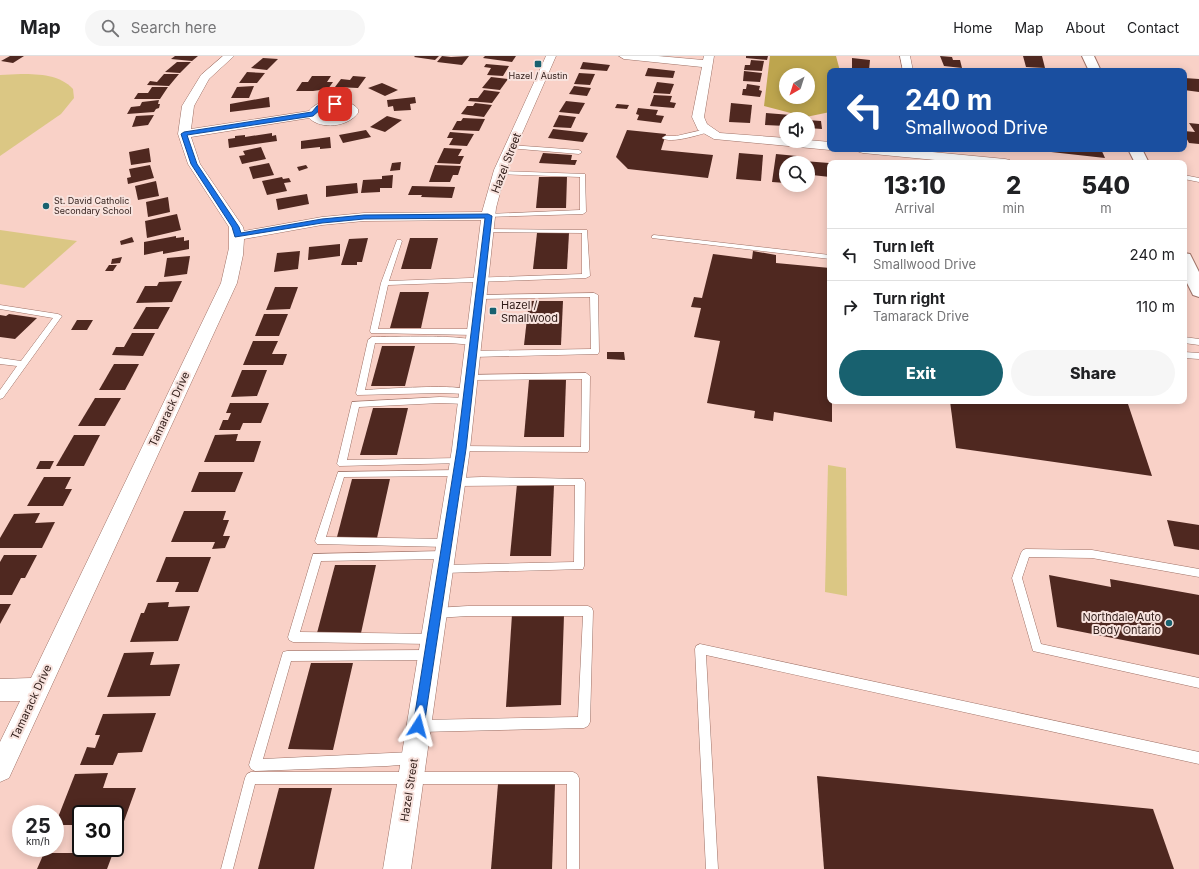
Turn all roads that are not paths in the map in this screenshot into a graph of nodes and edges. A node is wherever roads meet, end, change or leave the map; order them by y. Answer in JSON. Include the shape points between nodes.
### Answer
{"nodes":[{"id":1,"x":229,"y":56,"type":"edge"},
{"id":2,"x":551,"y":56,"type":"edge"},
{"id":3,"x":624,"y":56,"type":"edge"},
{"id":4,"x":905,"y":56,"type":"edge"},
{"id":5,"x":1088,"y":56,"type":"edge"},
{"id":6,"x":709,"y":60,"type":"edge"},
{"id":7,"x":907,"y":68,"type":"edge"},
{"id":8,"x":1094,"y":68,"type":"edge"},
{"id":9,"x":313,"y":114,"type":"dead end"},
{"id":10,"x":707,"y":131,"type":"junction"},
{"id":11,"x":184,"y":134,"type":"junction"},
{"id":12,"x":665,"y":138,"type":"dead end"},
{"id":13,"x":827,"y":146,"type":"edge"},
{"id":14,"x":510,"y":147,"type":"junction"},
{"id":15,"x":579,"y":152,"type":"dead end"},
{"id":16,"x":892,"y":152,"type":"edge"},
{"id":17,"x":929,"y":156,"type":"edge"},
{"id":18,"x":972,"y":160,"type":"edge"},
{"id":19,"x":500,"y":173,"type":"junction"},
{"id":20,"x":1187,"y":178,"type":"edge"},
{"id":21,"x":1199,"y":180,"type":"edge"},
{"id":22,"x":488,"y":224,"type":"junction"},
{"id":23,"x":238,"y":236,"type":"junction"},
{"id":24,"x":654,"y":237,"type":"dead end"},
{"id":25,"x":399,"y":240,"type":"dead end"},
{"id":26,"x":827,"y":257,"type":"edge"},
{"id":27,"x":1187,"y":265,"type":"edge"},
{"id":28,"x":385,"y":283,"type":"junction"},
{"id":29,"x":480,"y":288,"type":"junction"},
{"id":30,"x":1199,"y":291,"type":"edge"},
{"id":31,"x":0,"y":307,"type":"edge"},
{"id":32,"x":1187,"y":340,"type":"edge"},
{"id":33,"x":1199,"y":342,"type":"edge"},
{"id":34,"x":474,"y":343,"type":"junction"},
{"id":35,"x":1187,"y":354,"type":"edge"},
{"id":36,"x":1199,"y":356,"type":"edge"},
{"id":37,"x":0,"y":361,"type":"edge"},
{"id":38,"x":23,"y":364,"type":"junction"},
{"id":39,"x":468,"y":390,"type":"junction"},
{"id":40,"x":0,"y":396,"type":"edge"},
{"id":41,"x":459,"y":466,"type":"junction"},
{"id":42,"x":445,"y":556,"type":"junction"},
{"id":43,"x":1199,"y":573,"type":"edge"},
{"id":44,"x":436,"y":613,"type":"junction"},
{"id":45,"x":431,"y":647,"type":"junction"},
{"id":46,"x":1199,"y":683,"type":"edge"},
{"id":47,"x":37,"y":689,"type":"junction"},
{"id":48,"x":0,"y":690,"type":"edge"},
{"id":49,"x":418,"y":726,"type":"junction"},
{"id":50,"x":414,"y":758,"type":"junction"},
{"id":51,"x":1199,"y":758,"type":"edge"},
{"id":52,"x":0,"y":769,"type":"edge"},
{"id":53,"x":410,"y":778,"type":"junction"},
{"id":54,"x":227,"y":869,"type":"edge"},
{"id":55,"x":397,"y":869,"type":"edge"},
{"id":56,"x":573,"y":869,"type":"edge"},
{"id":57,"x":712,"y":869,"type":"edge"}],
"edges":[{"from":1,"to":11,"type":"street","via":[[205,77],[188,106]]},
{"from":2,"to":14,"type":"street","name":"Hazel Street"},
{"from":3,"to":6,"type":"street"},
{"from":4,"to":7,"type":"street"},
{"from":5,"to":8,"type":"street"},
{"from":6,"to":10,"type":"street","via":[[698,117],[700,125]]},
{"from":9,"to":11,"type":"street"},
{"from":10,"to":12,"type":"lane"},
{"from":10,"to":13,"type":"street","via":[[718,136]]},
{"from":11,"to":23,"type":"street","via":[[194,164],[236,227]]},
{"from":14,"to":15,"type":"lane"},
{"from":14,"to":19,"type":"street","name":"Hazel Street"},
{"from":16,"to":17,"type":"street"},
{"from":17,"to":18,"type":"street"},
{"from":19,"to":22,"type":"street","name":"Hazel Street"},
{"from":19,"to":22,"type":"lane","via":[[583,175],[583,212]]},
{"from":20,"to":21,"type":"lane"},
{"from":22,"to":23,"type":"street","via":[[364,217],[322,221]]},
{"from":22,"to":29,"type":"street","name":"Hazel Street"},
{"from":22,"to":29,"type":"lane","via":[[585,230],[586,276]]},
{"from":23,"to":47,"type":"street","name":"Tamarack Drive","via":[[229,283]]},
{"from":24,"to":26,"type":"lane"},
{"from":25,"to":28,"type":"lane"},
{"from":27,"to":30,"type":"street"},
{"from":28,"to":29,"type":"lane"},
{"from":28,"to":34,"type":"lane","via":[[374,331]]},
{"from":29,"to":34,"type":"street","name":"Hazel Street"},
{"from":29,"to":34,"type":"lane","via":[[594,295],[595,352]]},
{"from":31,"to":38,"type":"lane","via":[[58,316]]},
{"from":32,"to":33,"type":"lane"},
{"from":34,"to":39,"type":"street","name":"Hazel Street"},
{"from":34,"to":39,"type":"lane","via":[[450,340],[372,340],[360,393]]},
{"from":35,"to":36,"type":"lane"},
{"from":37,"to":38,"type":"lane"},
{"from":38,"to":40,"type":"lane"},
{"from":39,"to":41,"type":"street","name":"Hazel Street"},
{"from":39,"to":41,"type":"lane","via":[[440,400],[355,404],[342,464]]},
{"from":39,"to":41,"type":"lane","via":[[586,376],[585,450]]},
{"from":41,"to":42,"type":"street","name":"Hazel Street"},
{"from":41,"to":42,"type":"lane","via":[[341,474],[320,541]]},
{"from":41,"to":42,"type":"lane","via":[[482,480],[580,482],[579,566]]},
{"from":42,"to":44,"type":"street","name":"Hazel Street"},
{"from":42,"to":45,"type":"lane","via":[[317,558],[293,637]]},
{"from":43,"to":46,"type":"lane","via":[[1092,554],[1026,553],[1017,578],[1037,648]]},
{"from":44,"to":45,"type":"street","name":"Hazel Street"},
{"from":44,"to":49,"type":"lane","via":[[588,610],[584,722]]},
{"from":45,"to":49,"type":"street","name":"Hazel Street"},
{"from":45,"to":50,"type":"lane","via":[[287,656],[255,765]]},
{"from":47,"to":48,"type":"street"},
{"from":47,"to":52,"type":"street","name":"Tamarack Drive"},
{"from":49,"to":50,"type":"street","name":"Hazel Street"},
{"from":50,"to":53,"type":"street","name":"Hazel Street"},
{"from":51,"to":57,"type":"lane","via":[[700,649]]},
{"from":53,"to":54,"type":"lane","via":[[251,778]]},
{"from":53,"to":55,"type":"street","name":"Hazel Street"},
{"from":53,"to":56,"type":"lane","via":[[573,778]]}]}
